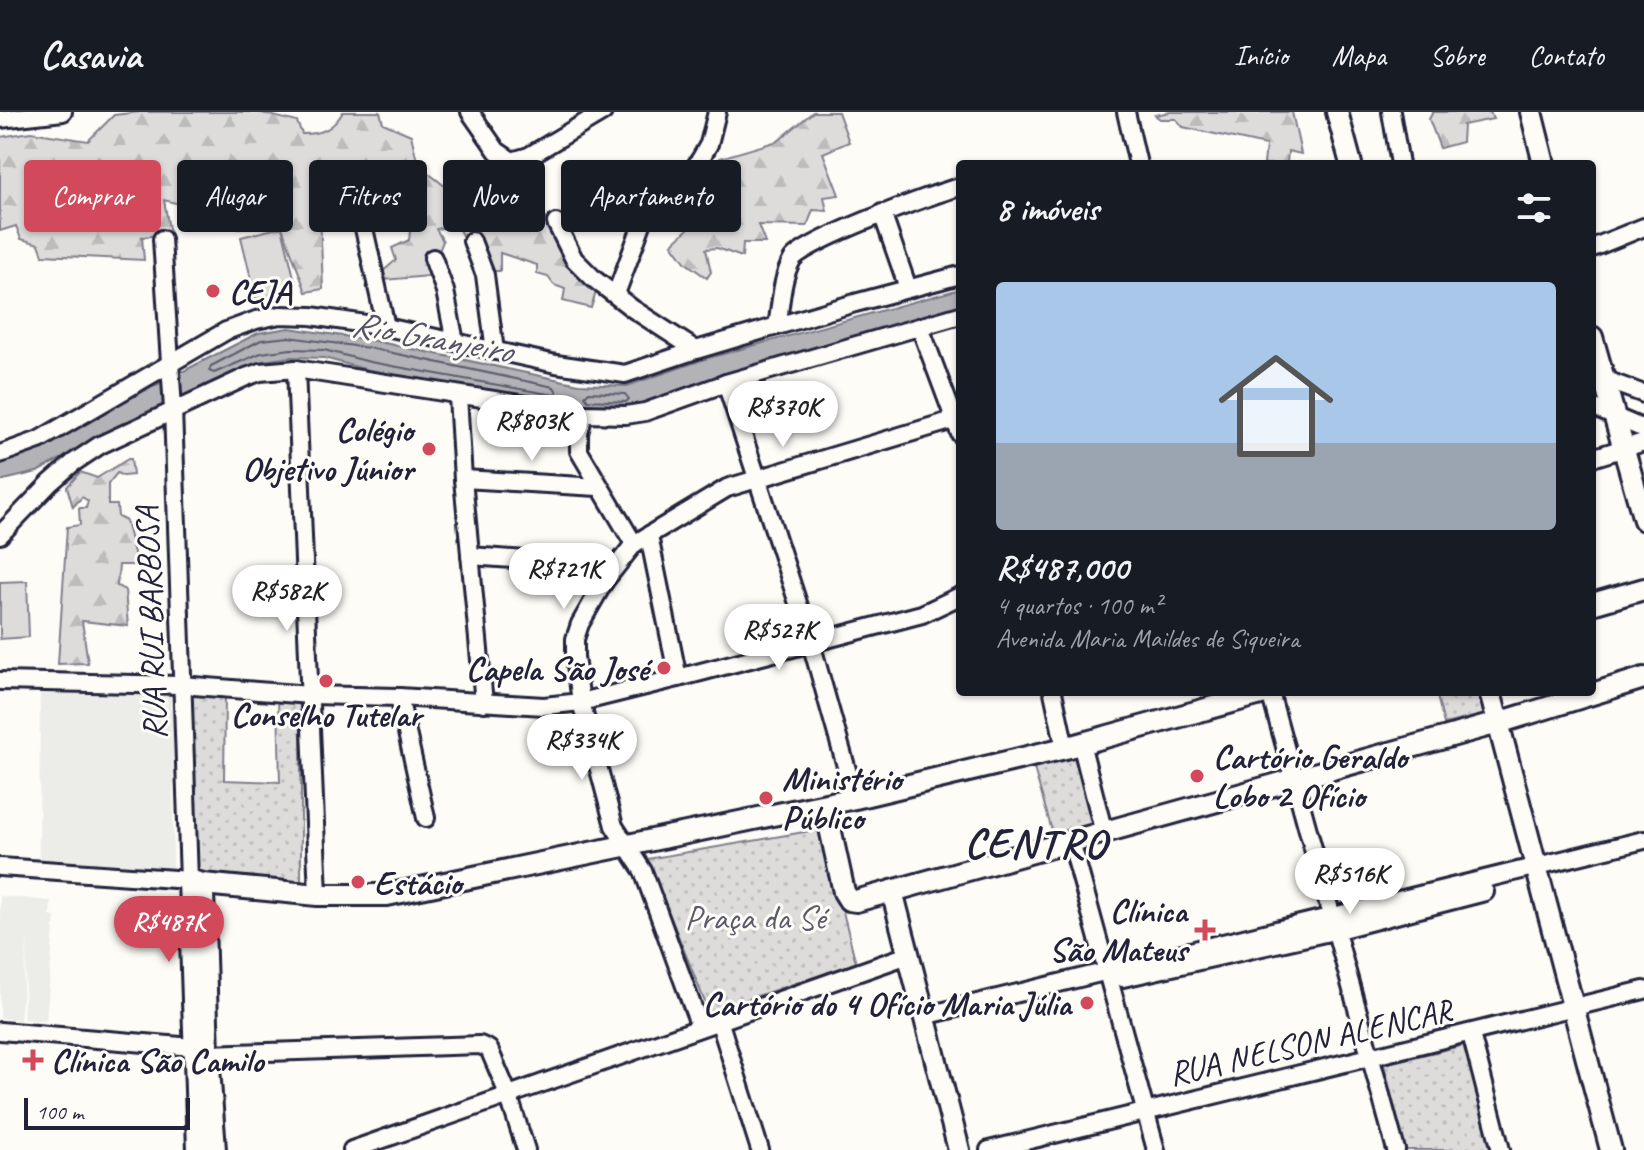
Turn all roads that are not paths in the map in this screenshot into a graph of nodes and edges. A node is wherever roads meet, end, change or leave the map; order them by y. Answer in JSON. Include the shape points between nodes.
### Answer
{"nodes":[{"id":1,"x":63,"y":112,"type":"edge"},
{"id":2,"x":470,"y":112,"type":"edge"},
{"id":3,"x":603,"y":112,"type":"edge"},
{"id":4,"x":717,"y":112,"type":"edge"},
{"id":5,"x":1126,"y":112,"type":"edge"},
{"id":6,"x":1337,"y":112,"type":"edge"},
{"id":7,"x":1391,"y":112,"type":"edge"},
{"id":8,"x":1531,"y":112,"type":"edge"},
{"id":9,"x":0,"y":119,"type":"edge"},
{"id":10,"x":1137,"y":160,"type":"edge"},
{"id":11,"x":1350,"y":160,"type":"edge"},
{"id":12,"x":1399,"y":160,"type":"edge"},
{"id":13,"x":1543,"y":160,"type":"edge"},
{"id":14,"x":956,"y":188,"type":"edge"},
{"id":15,"x":882,"y":213,"type":"junction"},
{"id":16,"x":556,"y":223,"type":"dead end"},
{"id":17,"x":1644,"y":227,"type":"edge"},
{"id":18,"x":365,"y":232,"type":"edge"},
{"id":19,"x":162,"y":239,"type":"dead end"},
{"id":20,"x":472,"y":241,"type":"dead end"},
{"id":21,"x":1596,"y":246,"type":"edge"},
{"id":22,"x":433,"y":258,"type":"dead end"},
{"id":23,"x":956,"y":276,"type":"edge"},
{"id":24,"x":908,"y":288,"type":"junction"},
{"id":25,"x":616,"y":294,"type":"junction"},
{"id":26,"x":956,"y":316,"type":"edge"},
{"id":27,"x":777,"y":326,"type":"junction"},
{"id":28,"x":386,"y":327,"type":"junction"},
{"id":29,"x":920,"y":327,"type":"junction"},
{"id":30,"x":455,"y":342,"type":"junction"},
{"id":31,"x":696,"y":350,"type":"junction"},
{"id":32,"x":495,"y":351,"type":"junction"},
{"id":33,"x":170,"y":365,"type":"junction"},
{"id":34,"x":296,"y":369,"type":"junction"},
{"id":35,"x":1598,"y":378,"type":"edge"},
{"id":36,"x":726,"y":383,"type":"junction"},
{"id":37,"x":1644,"y":394,"type":"edge"},
{"id":38,"x":458,"y":396,"type":"junction"},
{"id":39,"x":173,"y":409,"type":"junction"},
{"id":40,"x":1596,"y":409,"type":"edge"},
{"id":41,"x":584,"y":414,"type":"junction"},
{"id":42,"x":1614,"y":416,"type":"junction"},
{"id":43,"x":956,"y":419,"type":"edge"},
{"id":44,"x":956,"y":425,"type":"edge"},
{"id":45,"x":1644,"y":429,"type":"edge"},
{"id":46,"x":1634,"y":445,"type":"edge"},
{"id":47,"x":0,"y":454,"type":"edge"},
{"id":48,"x":1596,"y":457,"type":"edge"},
{"id":49,"x":756,"y":478,"type":"junction"},
{"id":50,"x":463,"y":479,"type":"junction"},
{"id":51,"x":598,"y":487,"type":"junction"},
{"id":52,"x":1644,"y":520,"type":"edge"},
{"id":53,"x":0,"y":535,"type":"edge"},
{"id":54,"x":641,"y":540,"type":"junction"},
{"id":55,"x":470,"y":556,"type":"junction"},
{"id":56,"x":604,"y":582,"type":"junction"},
{"id":57,"x":1644,"y":589,"type":"edge"},
{"id":58,"x":956,"y":598,"type":"edge"},
{"id":59,"x":1596,"y":603,"type":"edge"},
{"id":60,"x":811,"y":643,"type":"junction"},
{"id":61,"x":678,"y":678,"type":"junction"},
{"id":62,"x":1644,"y":678,"type":"edge"},
{"id":63,"x":0,"y":681,"type":"edge"},
{"id":64,"x":181,"y":685,"type":"junction"},
{"id":65,"x":1596,"y":693,"type":"edge"},
{"id":66,"x":310,"y":695,"type":"junction"},
{"id":67,"x":1055,"y":696,"type":"edge"},
{"id":68,"x":1254,"y":696,"type":"edge"},
{"id":69,"x":1270,"y":696,"type":"edge"},
{"id":70,"x":1491,"y":696,"type":"edge"},
{"id":71,"x":1586,"y":696,"type":"edge"},
{"id":72,"x":399,"y":697,"type":"junction"},
{"id":73,"x":581,"y":702,"type":"junction"},
{"id":74,"x":484,"y":703,"type":"junction"},
{"id":75,"x":1498,"y":723,"type":"junction"},
{"id":76,"x":1073,"y":745,"type":"junction"},
{"id":77,"x":1293,"y":780,"type":"junction"},
{"id":78,"x":855,"y":798,"type":"junction"},
{"id":79,"x":825,"y":805,"type":"junction"},
{"id":80,"x":426,"y":818,"type":"dead end"},
{"id":81,"x":1104,"y":833,"type":"junction"},
{"id":82,"x":1644,"y":840,"type":"edge"},
{"id":83,"x":1071,"y":841,"type":"junction"},
{"id":84,"x":625,"y":845,"type":"junction"},
{"id":85,"x":1644,"y":850,"type":"edge"},
{"id":86,"x":1610,"y":854,"type":"junction"},
{"id":87,"x":0,"y":867,"type":"edge"},
{"id":88,"x":1538,"y":872,"type":"junction"},
{"id":89,"x":196,"y":882,"type":"junction"},
{"id":90,"x":892,"y":891,"type":"junction"},
{"id":91,"x":318,"y":895,"type":"junction"},
{"id":92,"x":1332,"y":924,"type":"junction"},
{"id":93,"x":908,"y":955,"type":"junction"},
{"id":94,"x":1108,"y":976,"type":"junction"},
{"id":95,"x":1644,"y":990,"type":"edge"},
{"id":96,"x":1574,"y":1006,"type":"junction"},
{"id":97,"x":719,"y":1020,"type":"junction"},
{"id":98,"x":926,"y":1021,"type":"junction"},
{"id":99,"x":700,"y":1027,"type":"junction"},
{"id":100,"x":0,"y":1031,"type":"edge"},
{"id":101,"x":1471,"y":1034,"type":"junction"},
{"id":102,"x":201,"y":1051,"type":"junction"},
{"id":103,"x":1371,"y":1055,"type":"junction"},
{"id":104,"x":508,"y":1094,"type":"junction"},
{"id":105,"x":1145,"y":1111,"type":"junction"},
{"id":106,"x":198,"y":1150,"type":"edge"},
{"id":107,"x":215,"y":1150,"type":"edge"},
{"id":108,"x":352,"y":1150,"type":"edge"},
{"id":109,"x":526,"y":1150,"type":"edge"},
{"id":110,"x":760,"y":1150,"type":"edge"},
{"id":111,"x":959,"y":1150,"type":"edge"},
{"id":112,"x":989,"y":1150,"type":"edge"},
{"id":113,"x":1156,"y":1150,"type":"edge"},
{"id":114,"x":1396,"y":1150,"type":"edge"},
{"id":115,"x":1501,"y":1150,"type":"edge"},
{"id":116,"x":1611,"y":1150,"type":"edge"}],
"edges":[{"from":1,"to":9,"type":"street"},
{"from":2,"to":3,"type":"street","via":[[497,151],[512,161]]},
{"from":4,"to":25,"type":"street","via":[[709,144],[688,177],[645,216]]},
{"from":5,"to":10,"type":"street"},
{"from":6,"to":11,"type":"main road"},
{"from":7,"to":12,"type":"street"},
{"from":8,"to":13,"type":"main road"},
{"from":14,"to":15,"type":"street"},
{"from":15,"to":24,"type":"street"},
{"from":15,"to":27,"type":"street","via":[[796,255]]},
{"from":16,"to":25,"type":"street","via":[[574,259]]},
{"from":17,"to":21,"type":"street"},
{"from":18,"to":28,"type":"street"},
{"from":19,"to":33,"type":"street","name":"RUA RUI BARBOSA"},
{"from":20,"to":32,"type":"street","via":[[485,275]]},
{"from":22,"to":30,"type":"street"},
{"from":23,"to":24,"type":"street"},
{"from":24,"to":27,"type":"street"},
{"from":25,"to":31,"type":"street"},
{"from":26,"to":29,"type":"street"},
{"from":27,"to":31,"type":"street"},
{"from":28,"to":30,"type":"street"},
{"from":28,"to":33,"type":"street","via":[[280,315],[226,331]]},
{"from":29,"to":36,"type":"street"},
{"from":29,"to":43,"type":"street"},
{"from":30,"to":32,"type":"street"},
{"from":31,"to":32,"type":"street","via":[[625,374]]},
{"from":33,"to":39,"type":"street","name":"RUA RUI BARBOSA"},
{"from":33,"to":47,"type":"street","via":[[39,440]]},
{"from":34,"to":38,"type":"street"},
{"from":34,"to":39,"type":"street","via":[[260,372]]},
{"from":34,"to":66,"type":"street"},
{"from":35,"to":37,"type":"street"},
{"from":35,"to":42,"type":"main road"},
{"from":36,"to":41,"type":"street","via":[[645,412]]},
{"from":36,"to":49,"type":"street"},
{"from":38,"to":41,"type":"street"},
{"from":38,"to":50,"type":"street"},
{"from":39,"to":53,"type":"street","via":[[85,454]]},
{"from":39,"to":64,"type":"street","name":"RUA RUI BARBOSA"},
{"from":40,"to":42,"type":"street"},
{"from":41,"to":51,"type":"street","via":[[579,451]]},
{"from":42,"to":45,"type":"street"},
{"from":42,"to":46,"type":"main road"},
{"from":44,"to":49,"type":"street"},
{"from":46,"to":48,"type":"street"},
{"from":46,"to":52,"type":"main road"},
{"from":49,"to":54,"type":"street","via":[[727,488]]},
{"from":49,"to":60,"type":"street"},
{"from":50,"to":51,"type":"street"},
{"from":50,"to":55,"type":"street"},
{"from":51,"to":54,"type":"street"},
{"from":54,"to":56,"type":"street"},
{"from":54,"to":61,"type":"street"},
{"from":55,"to":56,"type":"street","via":[[568,563]]},
{"from":55,"to":74,"type":"street"},
{"from":56,"to":73,"type":"street","via":[[575,639]]},
{"from":57,"to":59,"type":"main road"},
{"from":58,"to":60,"type":"street","via":[[922,614]]},
{"from":60,"to":61,"type":"street"},
{"from":60,"to":78,"type":"street"},
{"from":61,"to":73,"type":"street"},
{"from":62,"to":65,"type":"main road"},
{"from":63,"to":64,"type":"street"},
{"from":64,"to":66,"type":"street"},
{"from":64,"to":89,"type":"street","name":"RUA RUI BARBOSA"},
{"from":66,"to":72,"type":"street"},
{"from":66,"to":91,"type":"street"},
{"from":67,"to":76,"type":"street"},
{"from":68,"to":76,"type":"main road"},
{"from":69,"to":77,"type":"street"},
{"from":70,"to":75,"type":"main road"},
{"from":71,"to":75,"type":"main road"},
{"from":72,"to":74,"type":"street"},
{"from":72,"to":80,"type":"street"},
{"from":73,"to":74,"type":"street"},
{"from":73,"to":84,"type":"street","via":[[614,826]]},
{"from":75,"to":77,"type":"main road"},
{"from":75,"to":88,"type":"main road"},
{"from":76,"to":78,"type":"main road"},
{"from":76,"to":81,"type":"street"},
{"from":77,"to":81,"type":"main road"},
{"from":77,"to":92,"type":"street"},
{"from":78,"to":79,"type":"main road"},
{"from":79,"to":84,"type":"main road"},
{"from":79,"to":90,"type":"main road","via":[[849,900]]},
{"from":81,"to":83,"type":"main road"},
{"from":82,"to":86,"type":"street"},
{"from":83,"to":90,"type":"main road"},
{"from":83,"to":94,"type":"street"},
{"from":84,"to":91,"type":"main road","via":[[387,895]]},
{"from":84,"to":99,"type":"street","via":[[643,871]]},
{"from":85,"to":86,"type":"street"},
{"from":86,"to":88,"type":"street"},
{"from":87,"to":89,"type":"street"},
{"from":88,"to":92,"type":"street"},
{"from":88,"to":96,"type":"main road"},
{"from":89,"to":91,"type":"main road"},
{"from":89,"to":102,"type":"main road"},
{"from":90,"to":93,"type":"main road"},
{"from":92,"to":94,"type":"street"},
{"from":92,"to":103,"type":"street"},
{"from":93,"to":97,"type":"street"},
{"from":93,"to":98,"type":"main road"},
{"from":94,"to":98,"type":"street"},
{"from":94,"to":105,"type":"street"},
{"from":95,"to":96,"type":"street","name":"RUA NELSON ALENCAR"},
{"from":96,"to":101,"type":"street","name":"RUA NELSON ALENCAR"},
{"from":96,"to":116,"type":"main road"},
{"from":97,"to":99,"type":"street"},
{"from":97,"to":110,"type":"street"},
{"from":98,"to":111,"type":"main road"},
{"from":99,"to":104,"type":"street"},
{"from":100,"to":102,"type":"street"},
{"from":101,"to":103,"type":"street","name":"RUA NELSON ALENCAR"},
{"from":101,"to":115,"type":"street"},
{"from":102,"to":104,"type":"street","via":[[473,1045],[489,1049]]},
{"from":102,"to":106,"type":"main road"},
{"from":102,"to":107,"type":"main road"},
{"from":103,"to":105,"type":"street","name":"RUA NELSON ALENCAR"},
{"from":103,"to":114,"type":"street"},
{"from":104,"to":108,"type":"street"},
{"from":104,"to":109,"type":"street"},
{"from":105,"to":112,"type":"street","name":"RUA NELSON ALENCAR"},
{"from":105,"to":113,"type":"street"}]}
